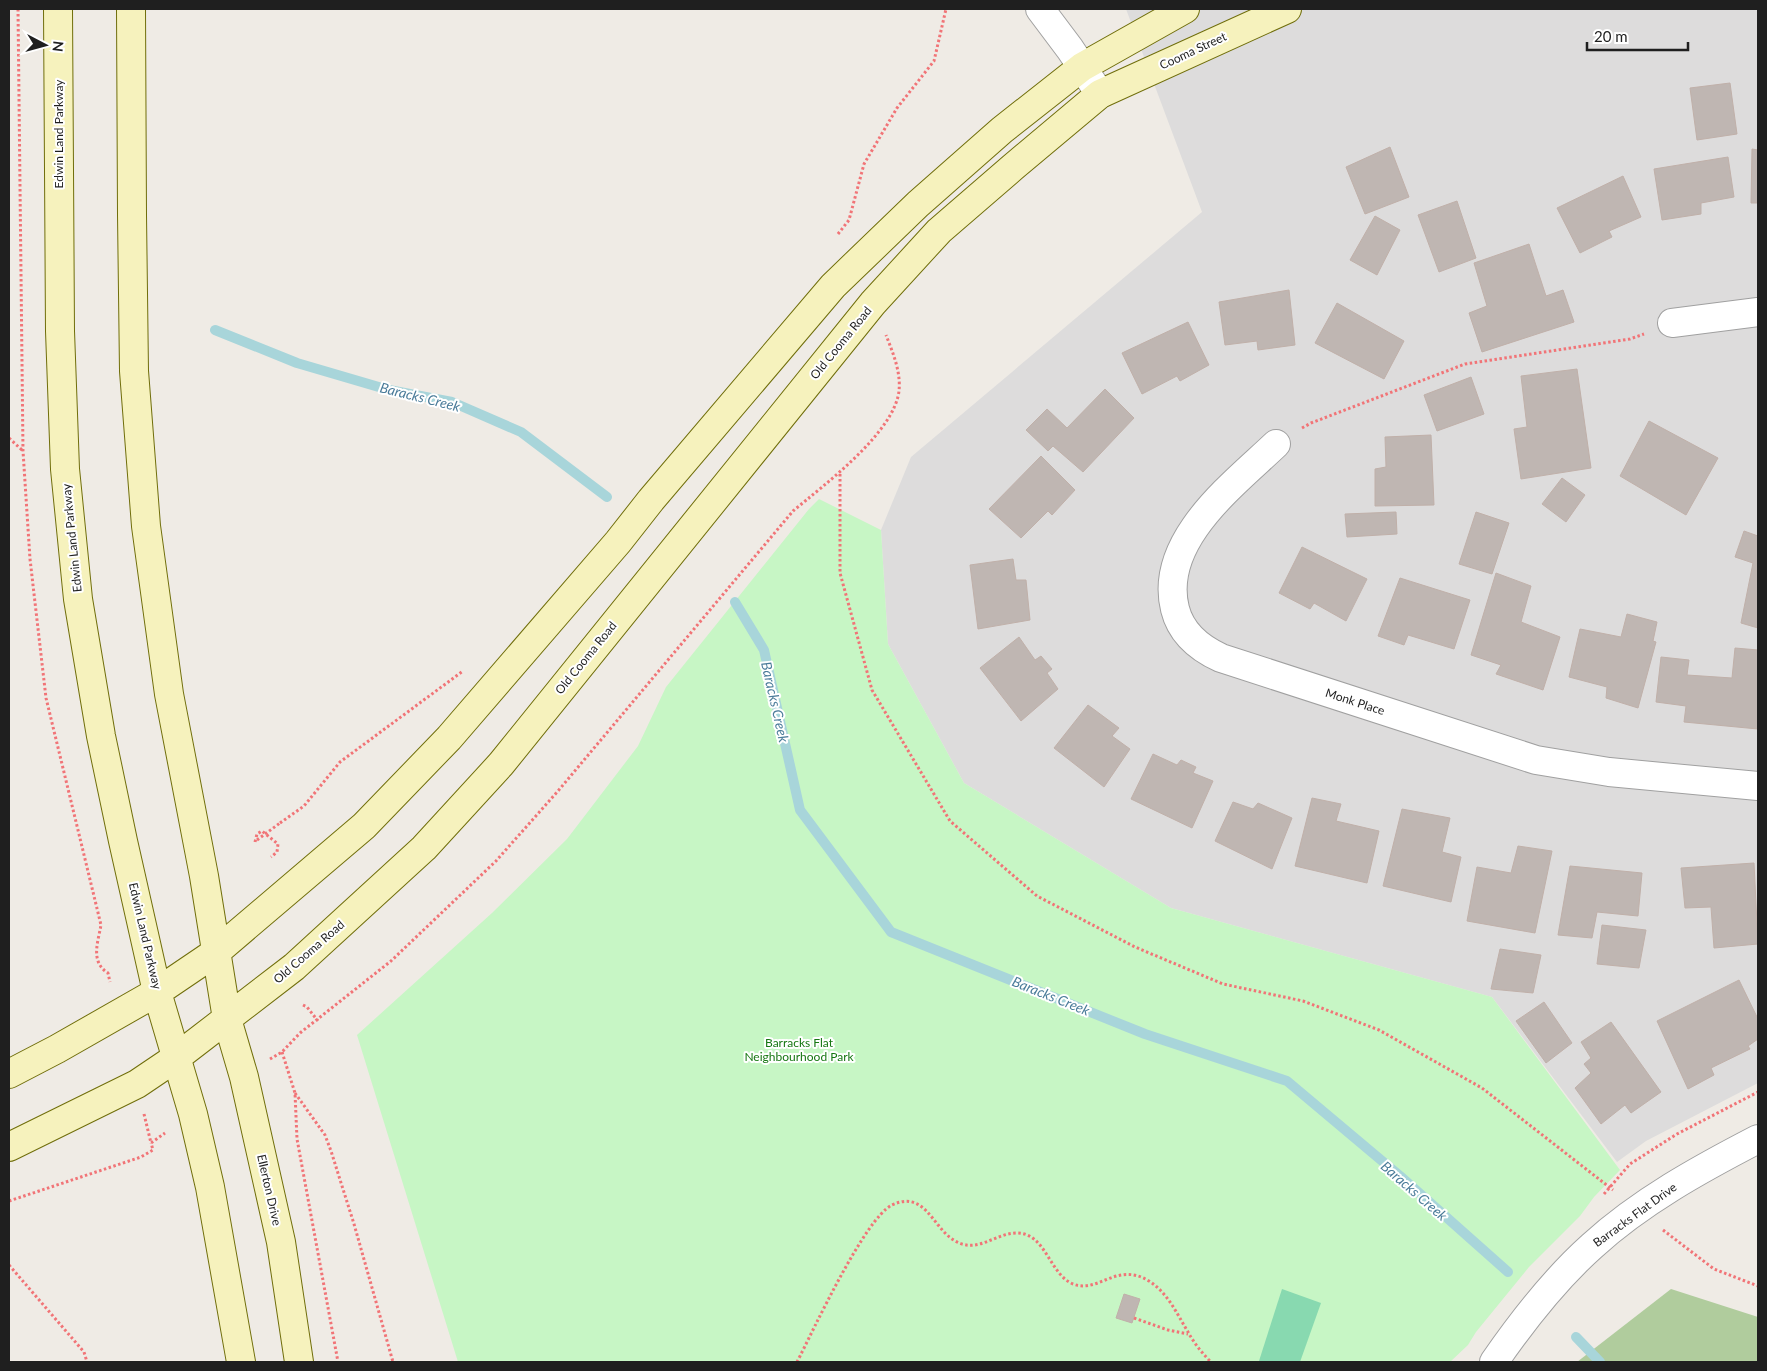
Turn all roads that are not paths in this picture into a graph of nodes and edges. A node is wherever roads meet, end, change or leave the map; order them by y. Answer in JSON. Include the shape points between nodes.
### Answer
{"nodes":[{"id":1,"x":58,"y":9,"type":"edge"},
{"id":2,"x":131,"y":9,"type":"edge"},
{"id":3,"x":1040,"y":9,"type":"edge"},
{"id":4,"x":1185,"y":9,"type":"edge"},
{"id":5,"x":1287,"y":9,"type":"edge"},
{"id":6,"x":1082,"y":67,"type":"junction"},
{"id":7,"x":1100,"y":94,"type":"junction"},
{"id":8,"x":1758,"y":312,"type":"edge"},
{"id":9,"x":1672,"y":323,"type":"road end"},
{"id":10,"x":1276,"y":444,"type":"road end"},
{"id":11,"x":1758,"y":786,"type":"edge"},
{"id":12,"x":216,"y":952,"type":"junction"},
{"id":13,"x":157,"y":992,"type":"junction"},
{"id":14,"x":228,"y":1019,"type":"junction"},
{"id":15,"x":177,"y":1057,"type":"junction"},
{"id":16,"x":9,"y":1074,"type":"edge"},
{"id":17,"x":1758,"y":1139,"type":"edge"},
{"id":18,"x":9,"y":1147,"type":"edge"},
{"id":19,"x":241,"y":1362,"type":"edge"},
{"id":20,"x":299,"y":1362,"type":"edge"},
{"id":21,"x":1494,"y":1362,"type":"edge"}],
"edges":[{"from":1,"to":13,"type":"main road","name":"Edwin Land Parkway","via":[[60,331],[66,479],[78,598],[101,736]]},
{"from":2,"to":12,"type":"main road","via":[[134,371],[146,526],[169,694]]},
{"from":3,"to":6,"type":"street"},
{"from":4,"to":6,"type":"main road"},
{"from":5,"to":7,"type":"main road","name":"Cooma Street"},
{"from":6,"to":7,"type":"street"},
{"from":6,"to":12,"type":"main road","via":[[1002,130],[918,204],[833,286],[449,738],[364,826]]},
{"from":7,"to":14,"type":"main road","name":"Old Cooma Road","via":[[939,231],[873,304],[501,764],[424,848],[294,967]]},
{"from":8,"to":9,"type":"street"},
{"from":10,"to":11,"type":"street","name":"Monk Place","via":[[1198,522],[1178,560],[1173,588],[1177,614],[1189,635],[1204,649],[1230,661],[1536,760],[1609,772]]},
{"from":12,"to":13,"type":"main road"},
{"from":12,"to":14,"type":"main road"},
{"from":13,"to":15,"type":"main road","name":"Edwin Land Parkway"},
{"from":13,"to":16,"type":"main road"},
{"from":14,"to":15,"type":"main road","name":"Old Cooma Road"},
{"from":14,"to":20,"type":"main road","name":"Ellerton Drive","via":[[281,1242]]},
{"from":15,"to":18,"type":"main road","name":"Old Cooma Road","via":[[137,1084]]},
{"from":15,"to":19,"type":"main road","via":[[210,1187]]},
{"from":17,"to":21,"type":"street","name":"Barracks Flat Drive","via":[[1684,1180],[1610,1230],[1571,1265],[1525,1318]]}]}
